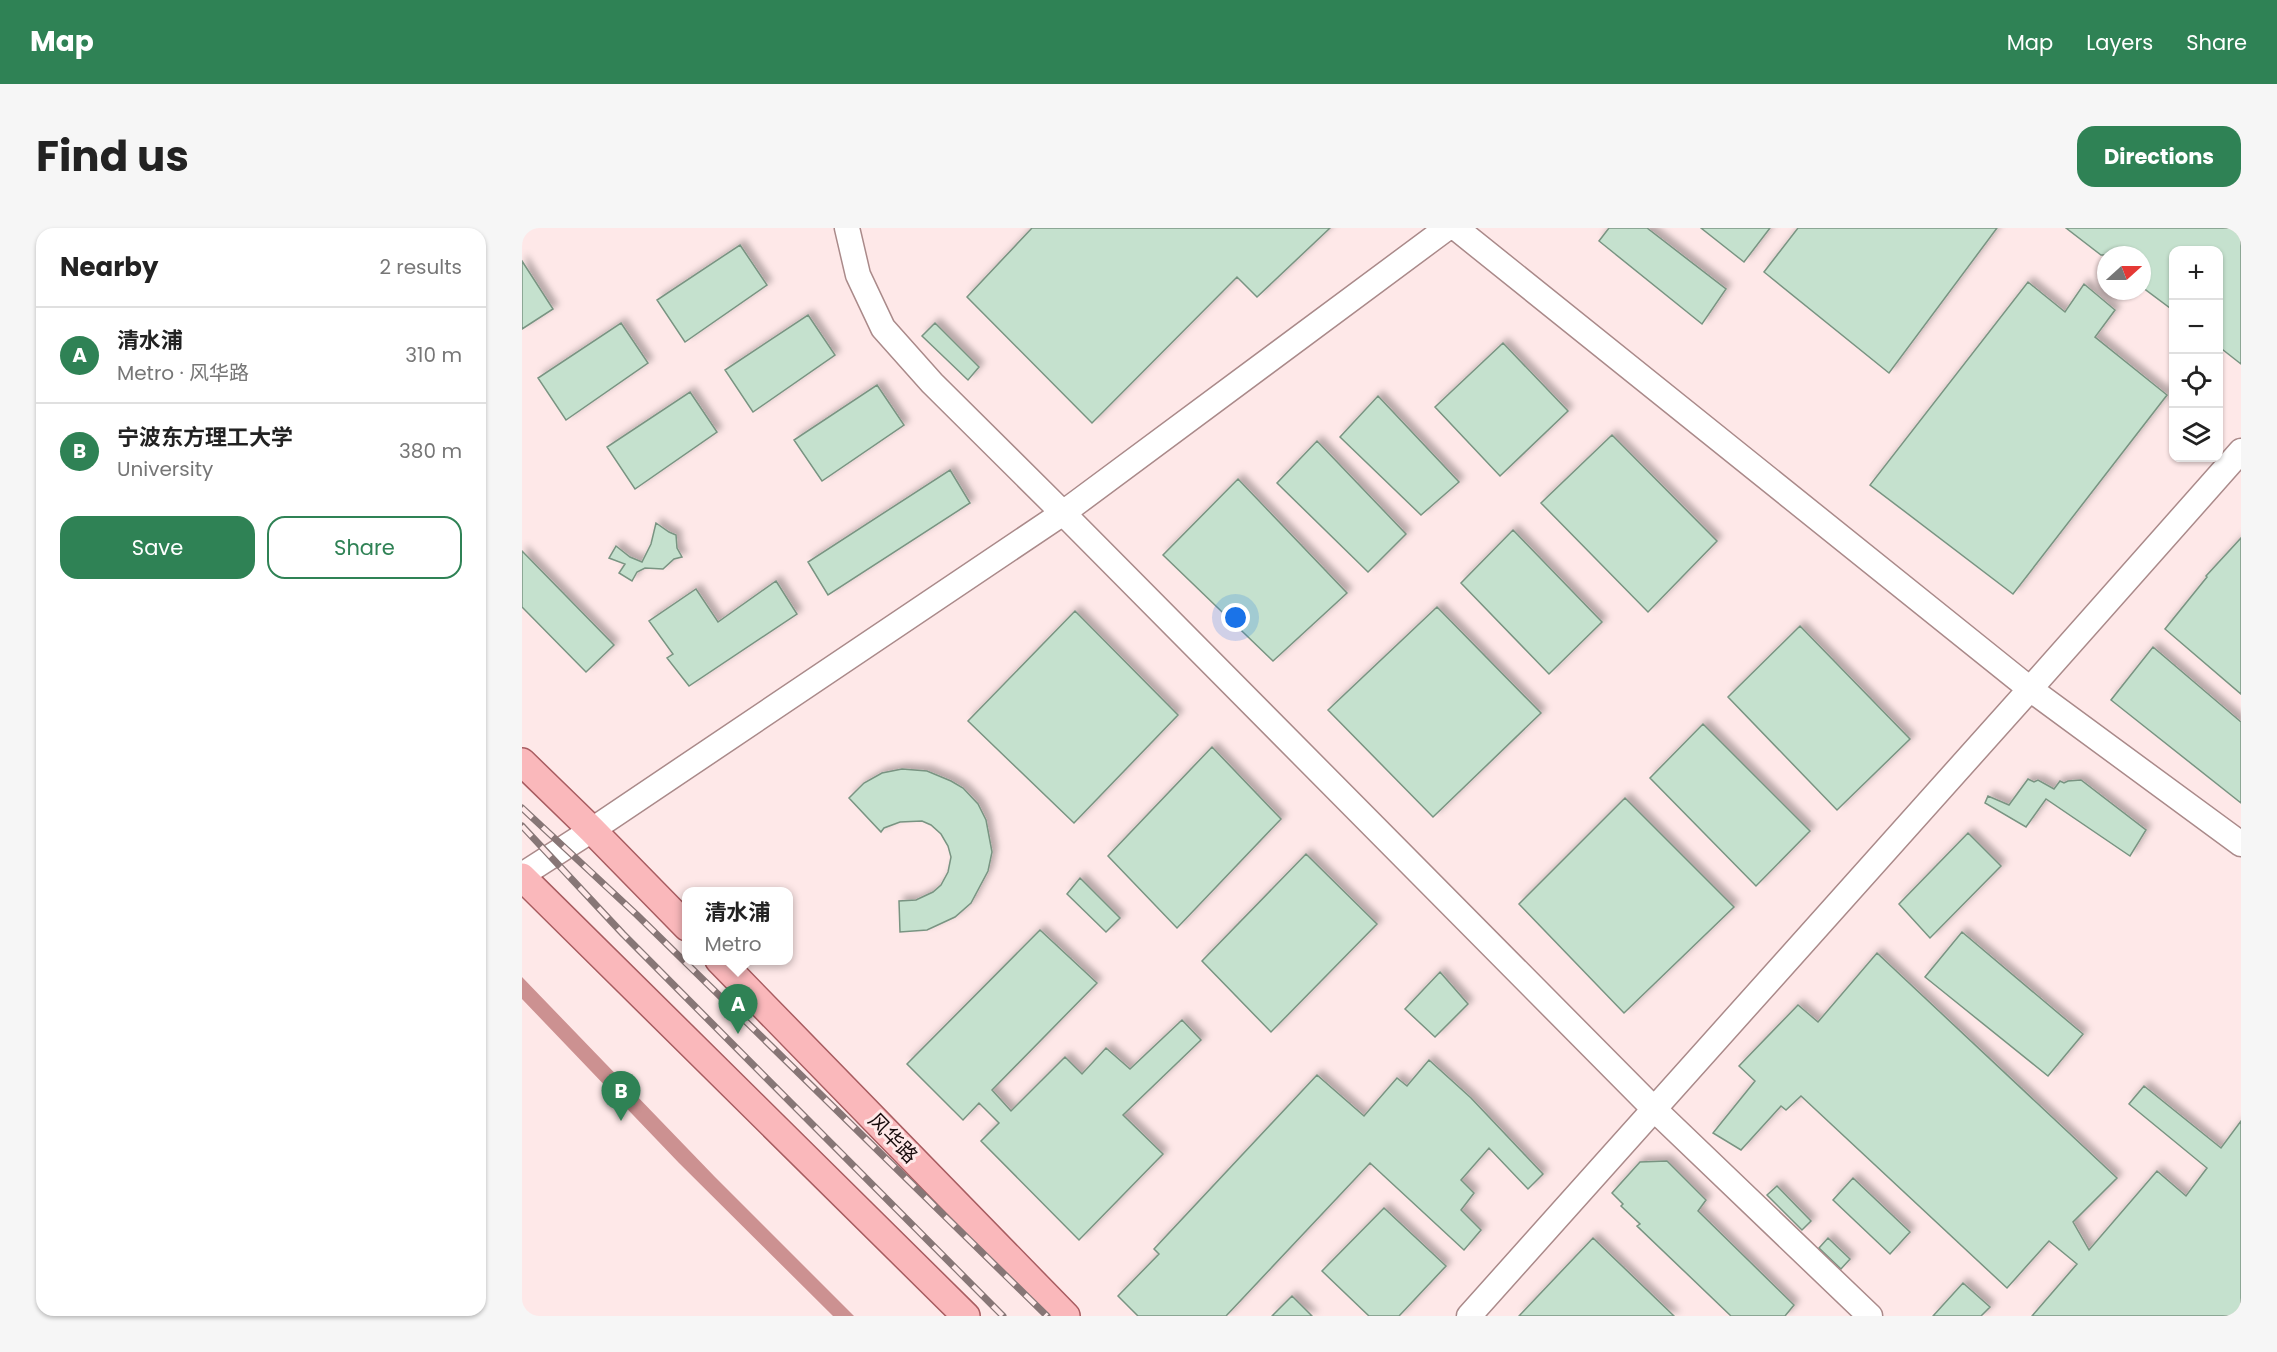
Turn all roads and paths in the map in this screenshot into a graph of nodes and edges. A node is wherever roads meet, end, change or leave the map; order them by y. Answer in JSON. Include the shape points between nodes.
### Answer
{"nodes":[{"id":1,"x":847,"y":228,"type":"edge"},
{"id":2,"x":1447,"y":228,"type":"edge"},
{"id":3,"x":1455,"y":228,"type":"edge"},
{"id":4,"x":2241,"y":451,"type":"edge"},
{"id":5,"x":1064,"y":513,"type":"junction"},
{"id":6,"x":2030,"y":689,"type":"junction"},
{"id":7,"x":522,"y":762,"type":"edge"},
{"id":8,"x":592,"y":830,"type":"junction"},
{"id":9,"x":2241,"y":844,"type":"edge"},
{"id":10,"x":522,"y":876,"type":"edge"},
{"id":11,"x":682,"y":922,"type":"edge"},
{"id":12,"x":724,"y":965,"type":"edge"},
{"id":13,"x":1653,"y":1108,"type":"junction"},
{"id":14,"x":966,"y":1316,"type":"edge"},
{"id":15,"x":1066,"y":1316,"type":"edge"},
{"id":16,"x":1469,"y":1316,"type":"edge"},
{"id":17,"x":1870,"y":1316,"type":"edge"}],
"edges":[{"from":1,"to":5,"type":"street","via":[[858,275],[883,328],[932,383]]},
{"from":2,"to":5,"type":"street"},
{"from":3,"to":6,"type":"street"},
{"from":4,"to":6,"type":"street"},
{"from":5,"to":8,"type":"street"},
{"from":5,"to":13,"type":"street"},
{"from":6,"to":9,"type":"street"},
{"from":6,"to":13,"type":"street"},
{"from":7,"to":8,"type":"main road"},
{"from":8,"to":10,"type":"street"},
{"from":8,"to":11,"type":"main road"},
{"from":10,"to":14,"type":"main road"},
{"from":12,"to":15,"type":"main road","name":"风华路"},
{"from":13,"to":16,"type":"street"},
{"from":13,"to":17,"type":"street"}]}
